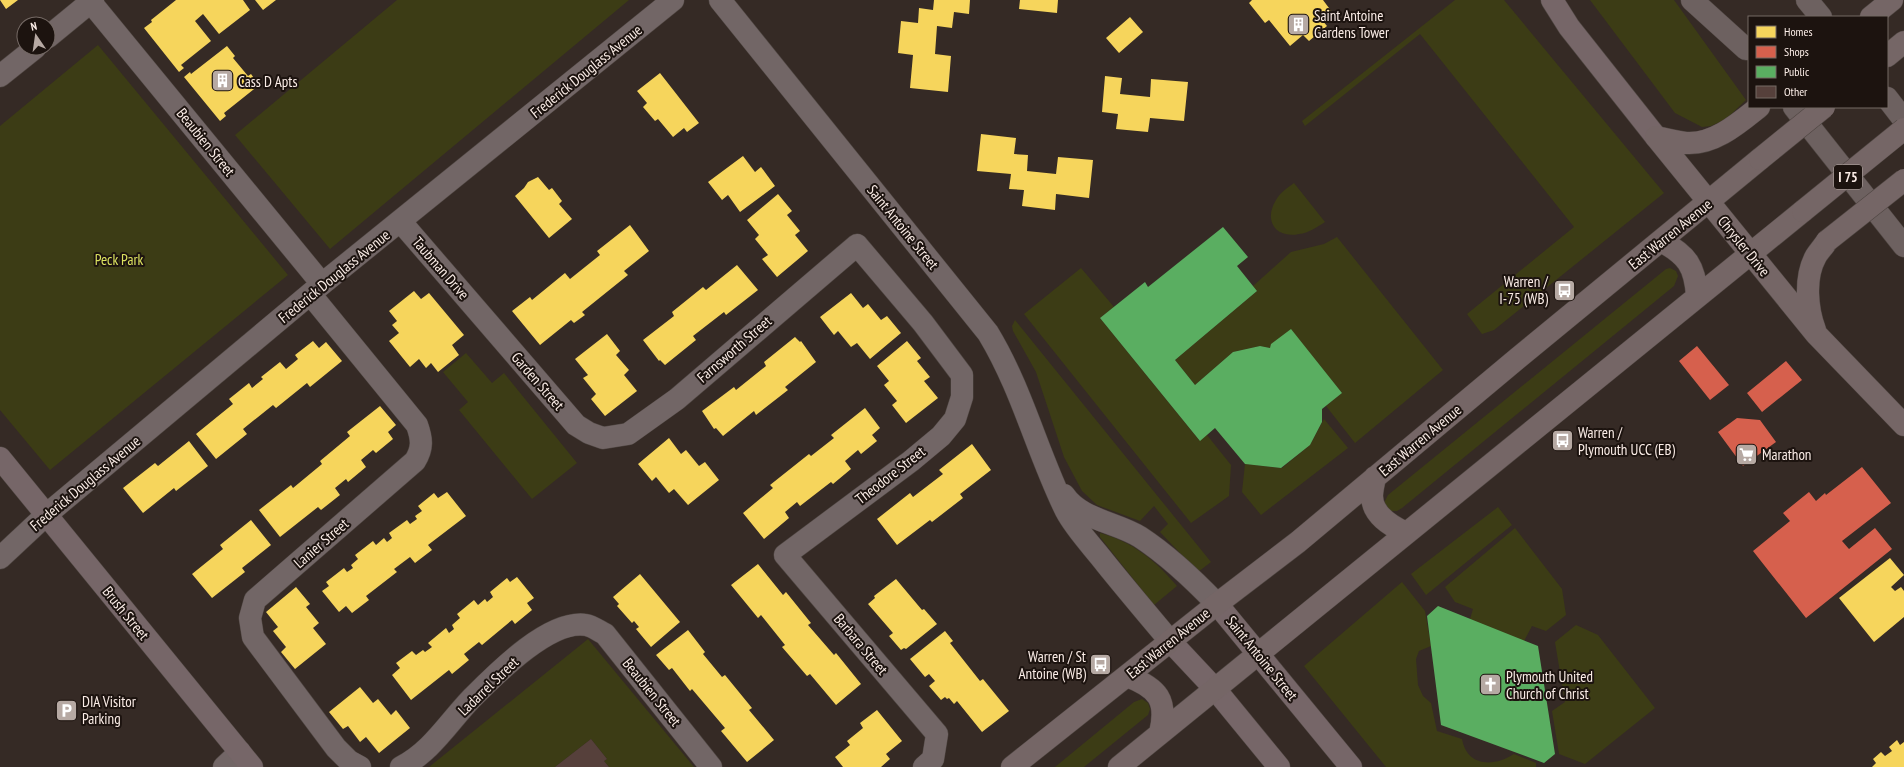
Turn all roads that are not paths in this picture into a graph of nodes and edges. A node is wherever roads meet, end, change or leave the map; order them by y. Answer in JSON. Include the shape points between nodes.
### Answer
{"nodes":[{"id":1,"x":673,"y":0,"type":"edge"},
{"id":2,"x":720,"y":0,"type":"edge"},
{"id":3,"x":1552,"y":0,"type":"edge"},
{"id":4,"x":1692,"y":0,"type":"edge"},
{"id":5,"x":1714,"y":0,"type":"edge"},
{"id":6,"x":1807,"y":0,"type":"edge"},
{"id":7,"x":1825,"y":0,"type":"edge"},
{"id":8,"x":1892,"y":0,"type":"edge"},
{"id":9,"x":91,"y":1,"type":"edge"},
{"id":10,"x":1820,"y":16,"type":"edge"},
{"id":11,"x":1829,"y":16,"type":"edge"},
{"id":12,"x":1872,"y":16,"type":"edge"},
{"id":13,"x":56,"y":30,"type":"edge"},
{"id":14,"x":1904,"y":42,"type":"edge"},
{"id":15,"x":1747,"y":51,"type":"edge"},
{"id":16,"x":1888,"y":55,"type":"edge"},
{"id":17,"x":25,"y":56,"type":"edge"},
{"id":18,"x":0,"y":76,"type":"edge"},
{"id":19,"x":1888,"y":99,"type":"edge"},
{"id":20,"x":1758,"y":108,"type":"edge"},
{"id":21,"x":1795,"y":108,"type":"edge"},
{"id":22,"x":1823,"y":108,"type":"edge"},
{"id":23,"x":1904,"y":120,"type":"edge"},
{"id":24,"x":1904,"y":129,"type":"edge"},
{"id":25,"x":1656,"y":136,"type":"junction"},
{"id":26,"x":1904,"y":180,"type":"edge"},
{"id":27,"x":1709,"y":202,"type":"junction"},
{"id":28,"x":401,"y":222,"type":"junction"},
{"id":29,"x":1661,"y":242,"type":"junction"},
{"id":30,"x":857,"y":245,"type":"joint"},
{"id":31,"x":1904,"y":246,"type":"edge"},
{"id":32,"x":1751,"y":253,"type":"junction"},
{"id":33,"x":317,"y":290,"type":"junction"},
{"id":34,"x":1697,"y":296,"type":"junction"},
{"id":35,"x":481,"y":315,"type":"joint"},
{"id":36,"x":1816,"y":334,"type":"junction"},
{"id":37,"x":1904,"y":425,"type":"edge"},
{"id":38,"x":603,"y":438,"type":"joint"},
{"id":39,"x":0,"y":458,"type":"edge"},
{"id":40,"x":415,"y":461,"type":"joint"},
{"id":41,"x":1051,"y":475,"type":"junction"},
{"id":42,"x":1375,"y":477,"type":"junction"},
{"id":43,"x":46,"y":514,"type":"junction"},
{"id":44,"x":1406,"y":533,"type":"junction"},
{"id":45,"x":785,"y":555,"type":"joint"},
{"id":46,"x":0,"y":558,"type":"edge"},
{"id":47,"x":1217,"y":604,"type":"junction"},
{"id":48,"x":586,"y":625,"type":"joint"},
{"id":49,"x":1170,"y":641,"type":"junction"},
{"id":50,"x":1258,"y":652,"type":"junction"},
{"id":51,"x":1128,"y":676,"type":"junction"},
{"id":52,"x":1215,"y":689,"type":"junction"},
{"id":53,"x":1160,"y":733,"type":"junction"},
{"id":54,"x":246,"y":760,"type":"edge"},
{"id":55,"x":224,"y":767,"type":"edge"},
{"id":56,"x":360,"y":767,"type":"edge"},
{"id":57,"x":401,"y":767,"type":"edge"},
{"id":58,"x":711,"y":767,"type":"edge"},
{"id":59,"x":924,"y":767,"type":"edge"},
{"id":60,"x":1012,"y":767,"type":"edge"},
{"id":61,"x":1119,"y":767,"type":"edge"},
{"id":62,"x":1279,"y":767,"type":"edge"},
{"id":63,"x":1351,"y":767,"type":"edge"}],
"edges":[{"from":1,"to":28,"type":"street","name":"Frederick Douglass Avenue"},
{"from":2,"to":41,"type":"street","name":"Saint Antoine Street","via":[[988,333],[1017,388]]},
{"from":3,"to":25,"type":"street","name":"Chrysler Drive","via":[[1569,27]]},
{"from":4,"to":15,"type":"highway"},
{"from":5,"to":15,"type":"highway"},
{"from":6,"to":10,"type":"highway"},
{"from":7,"to":11,"type":"highway"},
{"from":8,"to":12,"type":"main road"},
{"from":9,"to":13,"type":"street"},
{"from":9,"to":33,"type":"street","name":"Beaubien Street"},
{"from":14,"to":16,"type":"main road"},
{"from":17,"to":18,"type":"street"},
{"from":19,"to":23,"type":"highway"},
{"from":20,"to":25,"type":"main road","via":[[1734,127],[1703,142],[1686,143]]},
{"from":21,"to":31,"type":"highway","number":"I 75"},
{"from":22,"to":27,"type":"main road","name":"East Warren Avenue","bridge":true},
{"from":24,"to":32,"type":"main road","bridge":true},
{"from":25,"to":27,"type":"main road","name":"Chrysler Drive"},
{"from":26,"to":36,"type":"main road","bridge":true,"via":[[1828,241],[1815,257],[1808,289],[1810,316]]},
{"from":27,"to":29,"type":"main road","name":"East Warren Avenue"},
{"from":27,"to":32,"type":"main road","name":"Chrysler Drive"},
{"from":28,"to":33,"type":"street","name":"Frederick Douglass Avenue"},
{"from":28,"to":35,"type":"street","name":"Taubman Drive"},
{"from":29,"to":34,"type":"main road","via":[[1678,250],[1689,262],[1696,282]]},
{"from":29,"to":42,"type":"main road","name":"East Warren Avenue"},
{"from":30,"to":38,"type":"street","name":"Farnsworth Street","via":[[677,399],[628,434]]},
{"from":30,"to":45,"type":"street","name":"Theodore Street","via":[[962,374],[962,397],[955,419],[941,436]]},
{"from":32,"to":34,"type":"main road"},
{"from":32,"to":36,"type":"main road","name":"Chrysler Drive"},
{"from":33,"to":40,"type":"street","name":"Beaubien Street","via":[[417,424],[421,450]]},
{"from":33,"to":43,"type":"street","name":"Frederick Douglass Avenue"},
{"from":34,"to":44,"type":"main road"},
{"from":35,"to":38,"type":"street","name":"Garden Street","via":[[576,425]]},
{"from":36,"to":37,"type":"main road","name":"Chrysler Drive"},
{"from":39,"to":43,"type":"street","name":"Brush Street"},
{"from":40,"to":56,"type":"street","name":"Lanier Street","via":[[255,600],[250,618],[253,637],[336,748],[349,761]]},
{"from":41,"to":47,"type":"street","name":"Saint Antoine Street","via":[[1068,501],[1077,509],[1140,537],[1177,564]]},
{"from":41,"to":49,"type":"street","name":"Saint Antoine Street","via":[[1067,512],[1087,540]]},
{"from":42,"to":44,"type":"main road","via":[[1372,497],[1377,512],[1389,525]]},
{"from":42,"to":47,"type":"main road","name":"East Warren Avenue","via":[[1298,542]]},
{"from":43,"to":46,"type":"street","name":"Frederick Douglass Avenue"},
{"from":43,"to":54,"type":"street","name":"Brush Street"},
{"from":44,"to":50,"type":"main road"},
{"from":45,"to":59,"type":"street","name":"Barbara Street","via":[[937,734],[933,759]]},
{"from":47,"to":49,"type":"main road","name":"East Warren Avenue"},
{"from":47,"to":50,"type":"street","name":"Saint Antoine Street"},
{"from":48,"to":57,"type":"street","name":"Ladarrel Street","via":[[564,626],[541,638],[470,700],[440,736],[416,759]]},
{"from":48,"to":58,"type":"street","name":"Beaubien Street","via":[[605,634]]},
{"from":49,"to":51,"type":"main road","name":"East Warren Avenue"},
{"from":49,"to":52,"type":"street","name":"Saint Antoine Street"},
{"from":50,"to":52,"type":"main road"},
{"from":50,"to":63,"type":"street","name":"Saint Antoine Street"},
{"from":51,"to":53,"type":"main road","via":[[1146,683],[1156,694],[1163,708]]},
{"from":51,"to":60,"type":"main road","name":"East Warren Avenue"},
{"from":52,"to":53,"type":"main road"},
{"from":52,"to":62,"type":"street","name":"Saint Antoine Street"},
{"from":53,"to":61,"type":"main road"},
{"from":54,"to":55,"type":"street"}]}
